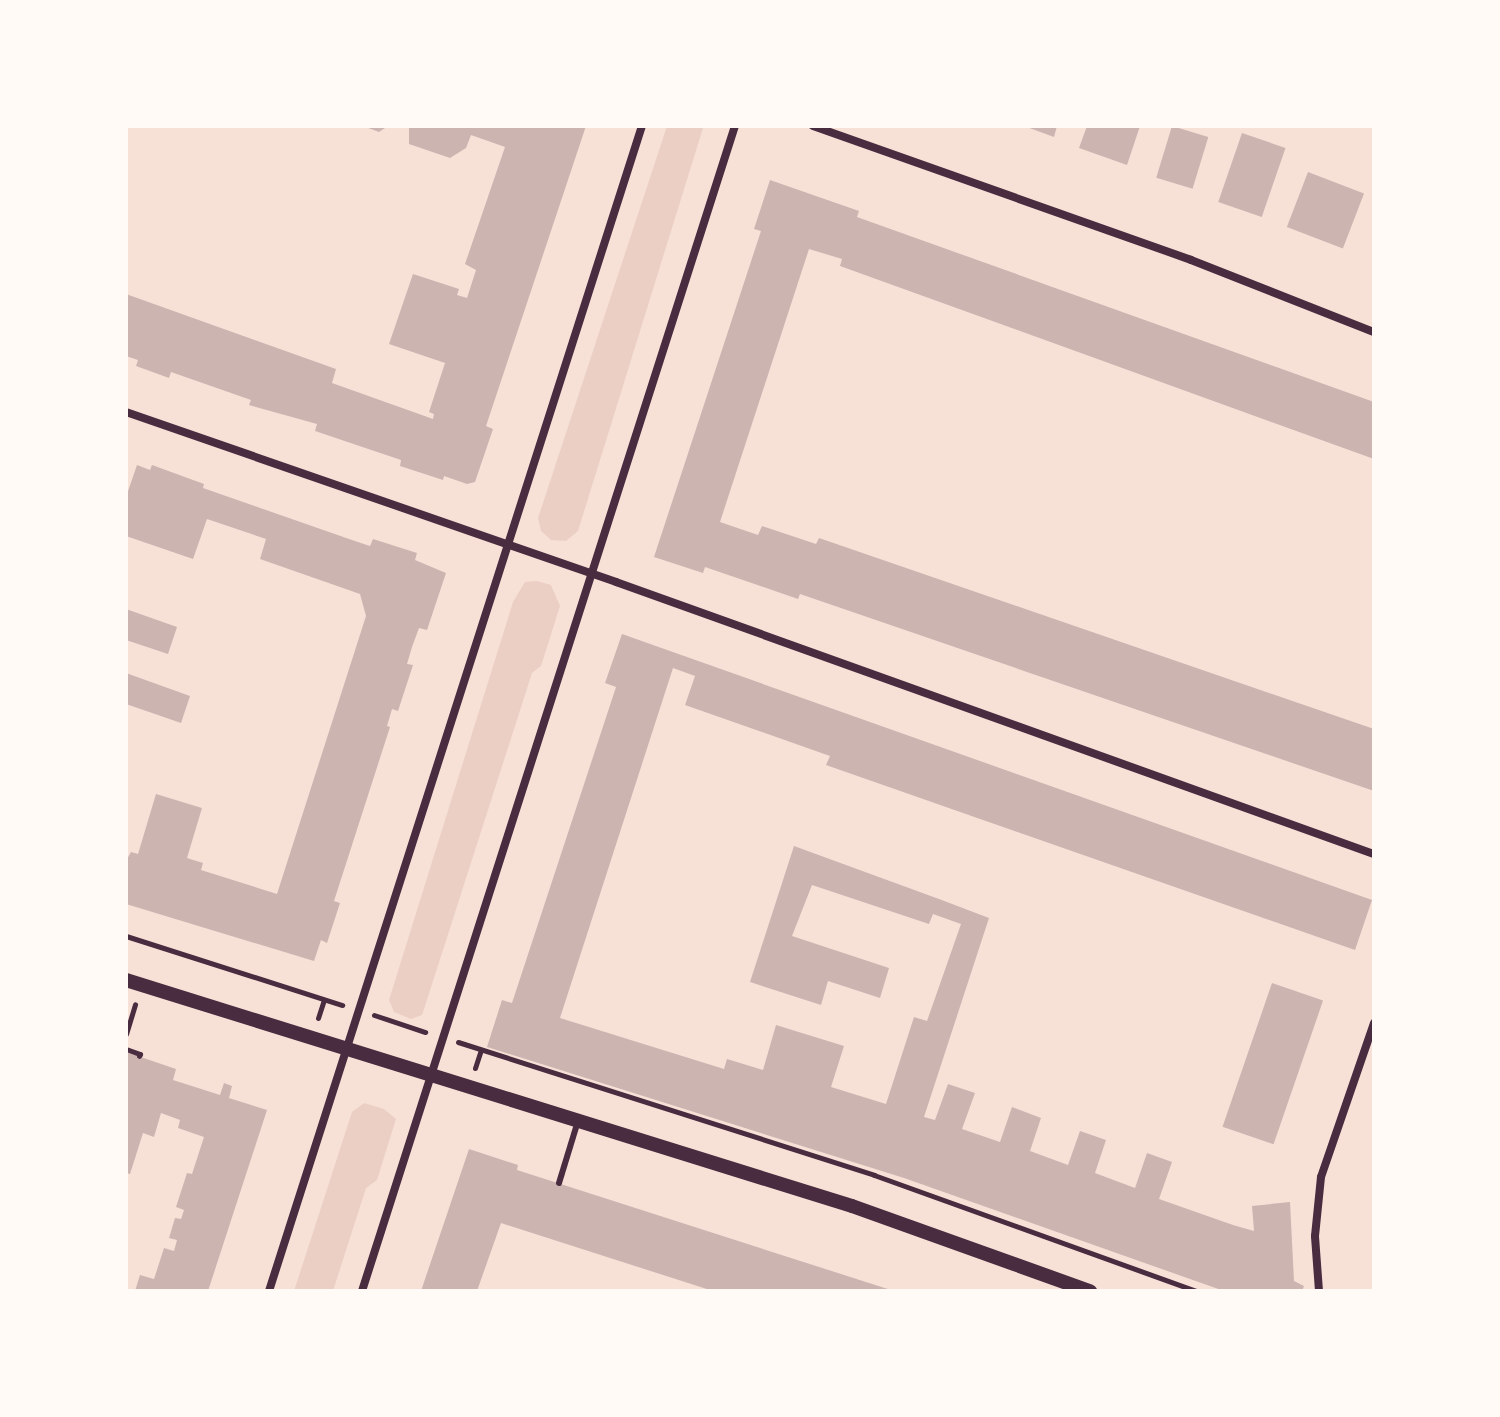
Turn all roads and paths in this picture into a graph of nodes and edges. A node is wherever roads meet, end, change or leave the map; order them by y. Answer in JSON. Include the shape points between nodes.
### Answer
{"nodes":[{"id":1,"x":642,"y":126,"type":"edge"},
{"id":2,"x":735,"y":126,"type":"edge"},
{"id":3,"x":813,"y":126,"type":"edge"},
{"id":4,"x":1374,"y":332,"type":"edge"},
{"id":5,"x":126,"y":412,"type":"edge"},
{"id":6,"x":507,"y":544,"type":"junction"},
{"id":7,"x":592,"y":574,"type":"junction"},
{"id":8,"x":1374,"y":854,"type":"edge"},
{"id":9,"x":126,"y":936,"type":"edge"},
{"id":10,"x":126,"y":980,"type":"edge"},
{"id":11,"x":359,"y":1011,"type":"junction"},
{"id":12,"x":1374,"y":1023,"type":"edge"},
{"id":13,"x":444,"y":1038,"type":"junction"},
{"id":14,"x":347,"y":1048,"type":"junction"},
{"id":15,"x":126,"y":1050,"type":"edge"},
{"id":16,"x":139,"y":1056,"type":"dead end"},
{"id":17,"x":433,"y":1076,"type":"junction"},
{"id":18,"x":578,"y":1121,"type":"junction"},
{"id":19,"x":559,"y":1183,"type":"dead end"},
{"id":20,"x":269,"y":1291,"type":"edge"},
{"id":21,"x":362,"y":1291,"type":"edge"},
{"id":22,"x":1090,"y":1291,"type":"edge"},
{"id":23,"x":1196,"y":1291,"type":"edge"},
{"id":24,"x":1319,"y":1291,"type":"edge"}],
"edges":[{"from":1,"to":6,"type":"street"},
{"from":2,"to":7,"type":"street"},
{"from":3,"to":4,"type":"street","via":[[1191,260]]},
{"from":5,"to":6,"type":"street"},
{"from":6,"to":7,"type":"street"},
{"from":6,"to":11,"type":"street"},
{"from":7,"to":8,"type":"street"},
{"from":7,"to":13,"type":"street"},
{"from":9,"to":11,"type":"path"},
{"from":10,"to":14,"type":"street"},
{"from":11,"to":13,"type":"path"},
{"from":11,"to":14,"type":"street"},
{"from":12,"to":24,"type":"street","via":[[1321,1177],[1315,1236]]},
{"from":13,"to":17,"type":"street"},
{"from":13,"to":23,"type":"path","via":[[874,1175]]},
{"from":14,"to":17,"type":"street"},
{"from":14,"to":20,"type":"street"},
{"from":15,"to":16,"type":"path"},
{"from":17,"to":18,"type":"street"},
{"from":17,"to":21,"type":"street"},
{"from":18,"to":19,"type":"lane"},
{"from":18,"to":22,"type":"street","via":[[852,1206]]}]}
